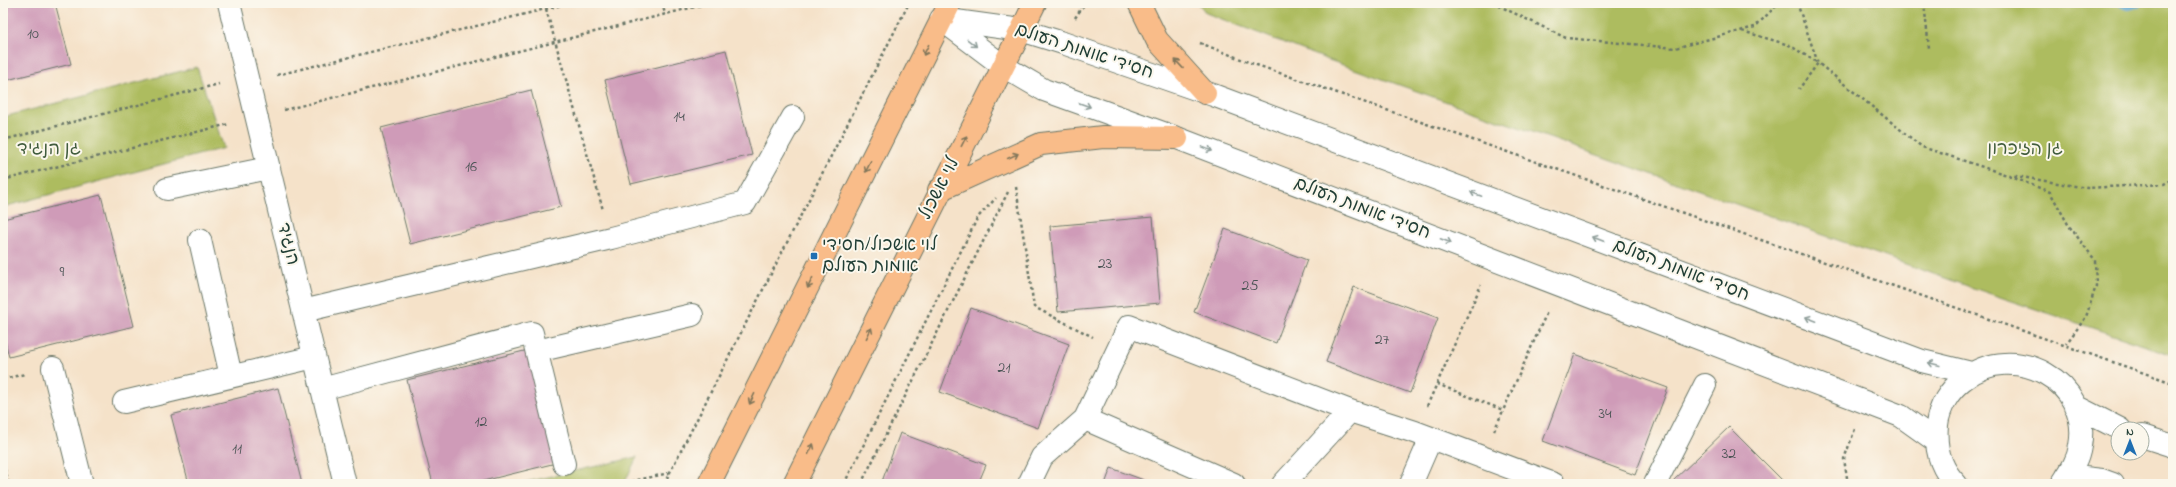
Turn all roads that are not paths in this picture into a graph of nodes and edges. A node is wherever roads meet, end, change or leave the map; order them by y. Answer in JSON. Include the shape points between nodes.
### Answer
{"nodes":[{"id":1,"x":228,"y":3,"type":"edge"},
{"id":2,"x":1035,"y":3,"type":"edge"},
{"id":3,"x":1139,"y":3,"type":"edge"},
{"id":4,"x":946,"y":11,"type":"edge"},
{"id":5,"x":1021,"y":30,"type":"junction"},
{"id":6,"x":1003,"y":66,"type":"junction"},
{"id":7,"x":1205,"y":93,"type":"junction"},
{"id":8,"x":793,"y":117,"type":"dead end"},
{"id":9,"x":1176,"y":138,"type":"junction"},
{"id":10,"x":268,"y":168,"type":"junction"},
{"id":11,"x":167,"y":189,"type":"dead end"},
{"id":12,"x":939,"y":190,"type":"junction"},
{"id":13,"x":200,"y":240,"type":"dead end"},
{"id":14,"x":303,"y":311,"type":"junction"},
{"id":15,"x":692,"y":314,"type":"dead end"},
{"id":16,"x":537,"y":351,"type":"junction"},
{"id":17,"x":314,"y":357,"type":"junction"},
{"id":18,"x":53,"y":368,"type":"dead end"},
{"id":19,"x":1971,"y":373,"type":"junction"},
{"id":20,"x":231,"y":376,"type":"junction"},
{"id":21,"x":1704,"y":385,"type":"dead end"},
{"id":22,"x":322,"y":389,"type":"junction"},
{"id":23,"x":124,"y":402,"type":"dead end"},
{"id":24,"x":2075,"y":406,"type":"junction"},
{"id":25,"x":1350,"y":411,"type":"junction"},
{"id":26,"x":1085,"y":419,"type":"junction"},
{"id":27,"x":2110,"y":424,"type":"edge"},
{"id":28,"x":1423,"y":435,"type":"junction"},
{"id":29,"x":2150,"y":439,"type":"edge"},
{"id":30,"x":1936,"y":441,"type":"junction"},
{"id":31,"x":2173,"y":446,"type":"edge"},
{"id":32,"x":564,"y":464,"type":"dead end"},
{"id":33,"x":1508,"y":476,"type":"edge"},
{"id":34,"x":2064,"y":480,"type":"edge"},
{"id":35,"x":82,"y":484,"type":"edge"},
{"id":36,"x":345,"y":484,"type":"edge"},
{"id":37,"x":710,"y":484,"type":"edge"},
{"id":38,"x":794,"y":484,"type":"edge"},
{"id":39,"x":1029,"y":484,"type":"edge"},
{"id":40,"x":1234,"y":484,"type":"edge"},
{"id":41,"x":1283,"y":484,"type":"edge"},
{"id":42,"x":1411,"y":484,"type":"edge"},
{"id":43,"x":1554,"y":484,"type":"edge"},
{"id":44,"x":1655,"y":484,"type":"edge"},
{"id":45,"x":1955,"y":484,"type":"edge"},
{"id":46,"x":2113,"y":484,"type":"edge"}],
"edges":[{"from":1,"to":10,"type":"street","name":"הנגיד"},
{"from":2,"to":5,"type":"main road","name":"לוי אשכול"},
{"from":7,"to":3,"type":"main road","one_way":true,"via":[[1157,40]]},
{"from":4,"to":5,"type":"street","name":"חסידי אומות העולם"},
{"from":4,"to":6,"type":"street","name":"חסידי אומות העולם","one_way":true},
{"from":4,"to":37,"type":"main road","one_way":true},
{"from":5,"to":6,"type":"main road","name":"לוי אשכול"},
{"from":5,"to":7,"type":"street","name":"חסידי אומות העולם"},
{"from":6,"to":9,"type":"street","name":"חסידי אומות העולם","one_way":true,"via":[[1044,90]]},
{"from":12,"to":6,"type":"main road","name":"לוי אשכול","one_way":true},
{"from":19,"to":7,"type":"street","name":"חסידי אומות העולם","one_way":true,"via":[[1922,361]]},
{"from":8,"to":14,"type":"street","via":[[746,203],[611,238]]},
{"from":12,"to":9,"type":"main road","one_way":true,"via":[[1041,144],[1103,137]]},
{"from":9,"to":30,"type":"street","name":"חסידי אומות העולם","one_way":true,"via":[[1901,416]]},
{"from":10,"to":11,"type":"street"},
{"from":10,"to":14,"type":"street","name":"הנגיד"},
{"from":38,"to":12,"type":"main road","name":"לוי אשכול","one_way":true},
{"from":13,"to":20,"type":"street"},
{"from":14,"to":17,"type":"street","name":"הנגיד"},
{"from":15,"to":16,"type":"street"},
{"from":16,"to":22,"type":"street","via":[[532,333]]},
{"from":16,"to":32,"type":"street"},
{"from":17,"to":20,"type":"street"},
{"from":17,"to":22,"type":"street","name":"הנגיד"},
{"from":18,"to":35,"type":"street"},
{"from":19,"to":24,"type":"street","via":[[1990,365],[2010,362],[2030,366],[2049,375],[2064,388]]},
{"from":19,"to":30,"type":"street","via":[[1956,385],[1944,400],[1938,418]]},
{"from":20,"to":23,"type":"street"},
{"from":21,"to":44,"type":"street"},
{"from":22,"to":36,"type":"street","name":"הנגיד"},
{"from":24,"to":27,"type":"street"},
{"from":24,"to":34,"type":"street","via":[[2080,425],[2080,446],[2074,465]]},
{"from":25,"to":26,"type":"street","via":[[1129,326]]},
{"from":25,"to":28,"type":"street"},
{"from":25,"to":41,"type":"street"},
{"from":26,"to":39,"type":"street","via":[[1042,457]]},
{"from":26,"to":40,"type":"street"},
{"from":28,"to":33,"type":"street","via":[[1482,457]]},
{"from":28,"to":42,"type":"street"},
{"from":29,"to":31,"type":"street"},
{"from":30,"to":45,"type":"street","via":[[1942,464]]},
{"from":33,"to":43,"type":"street"},
{"from":34,"to":46,"type":"street","via":[[2102,480]]}]}
